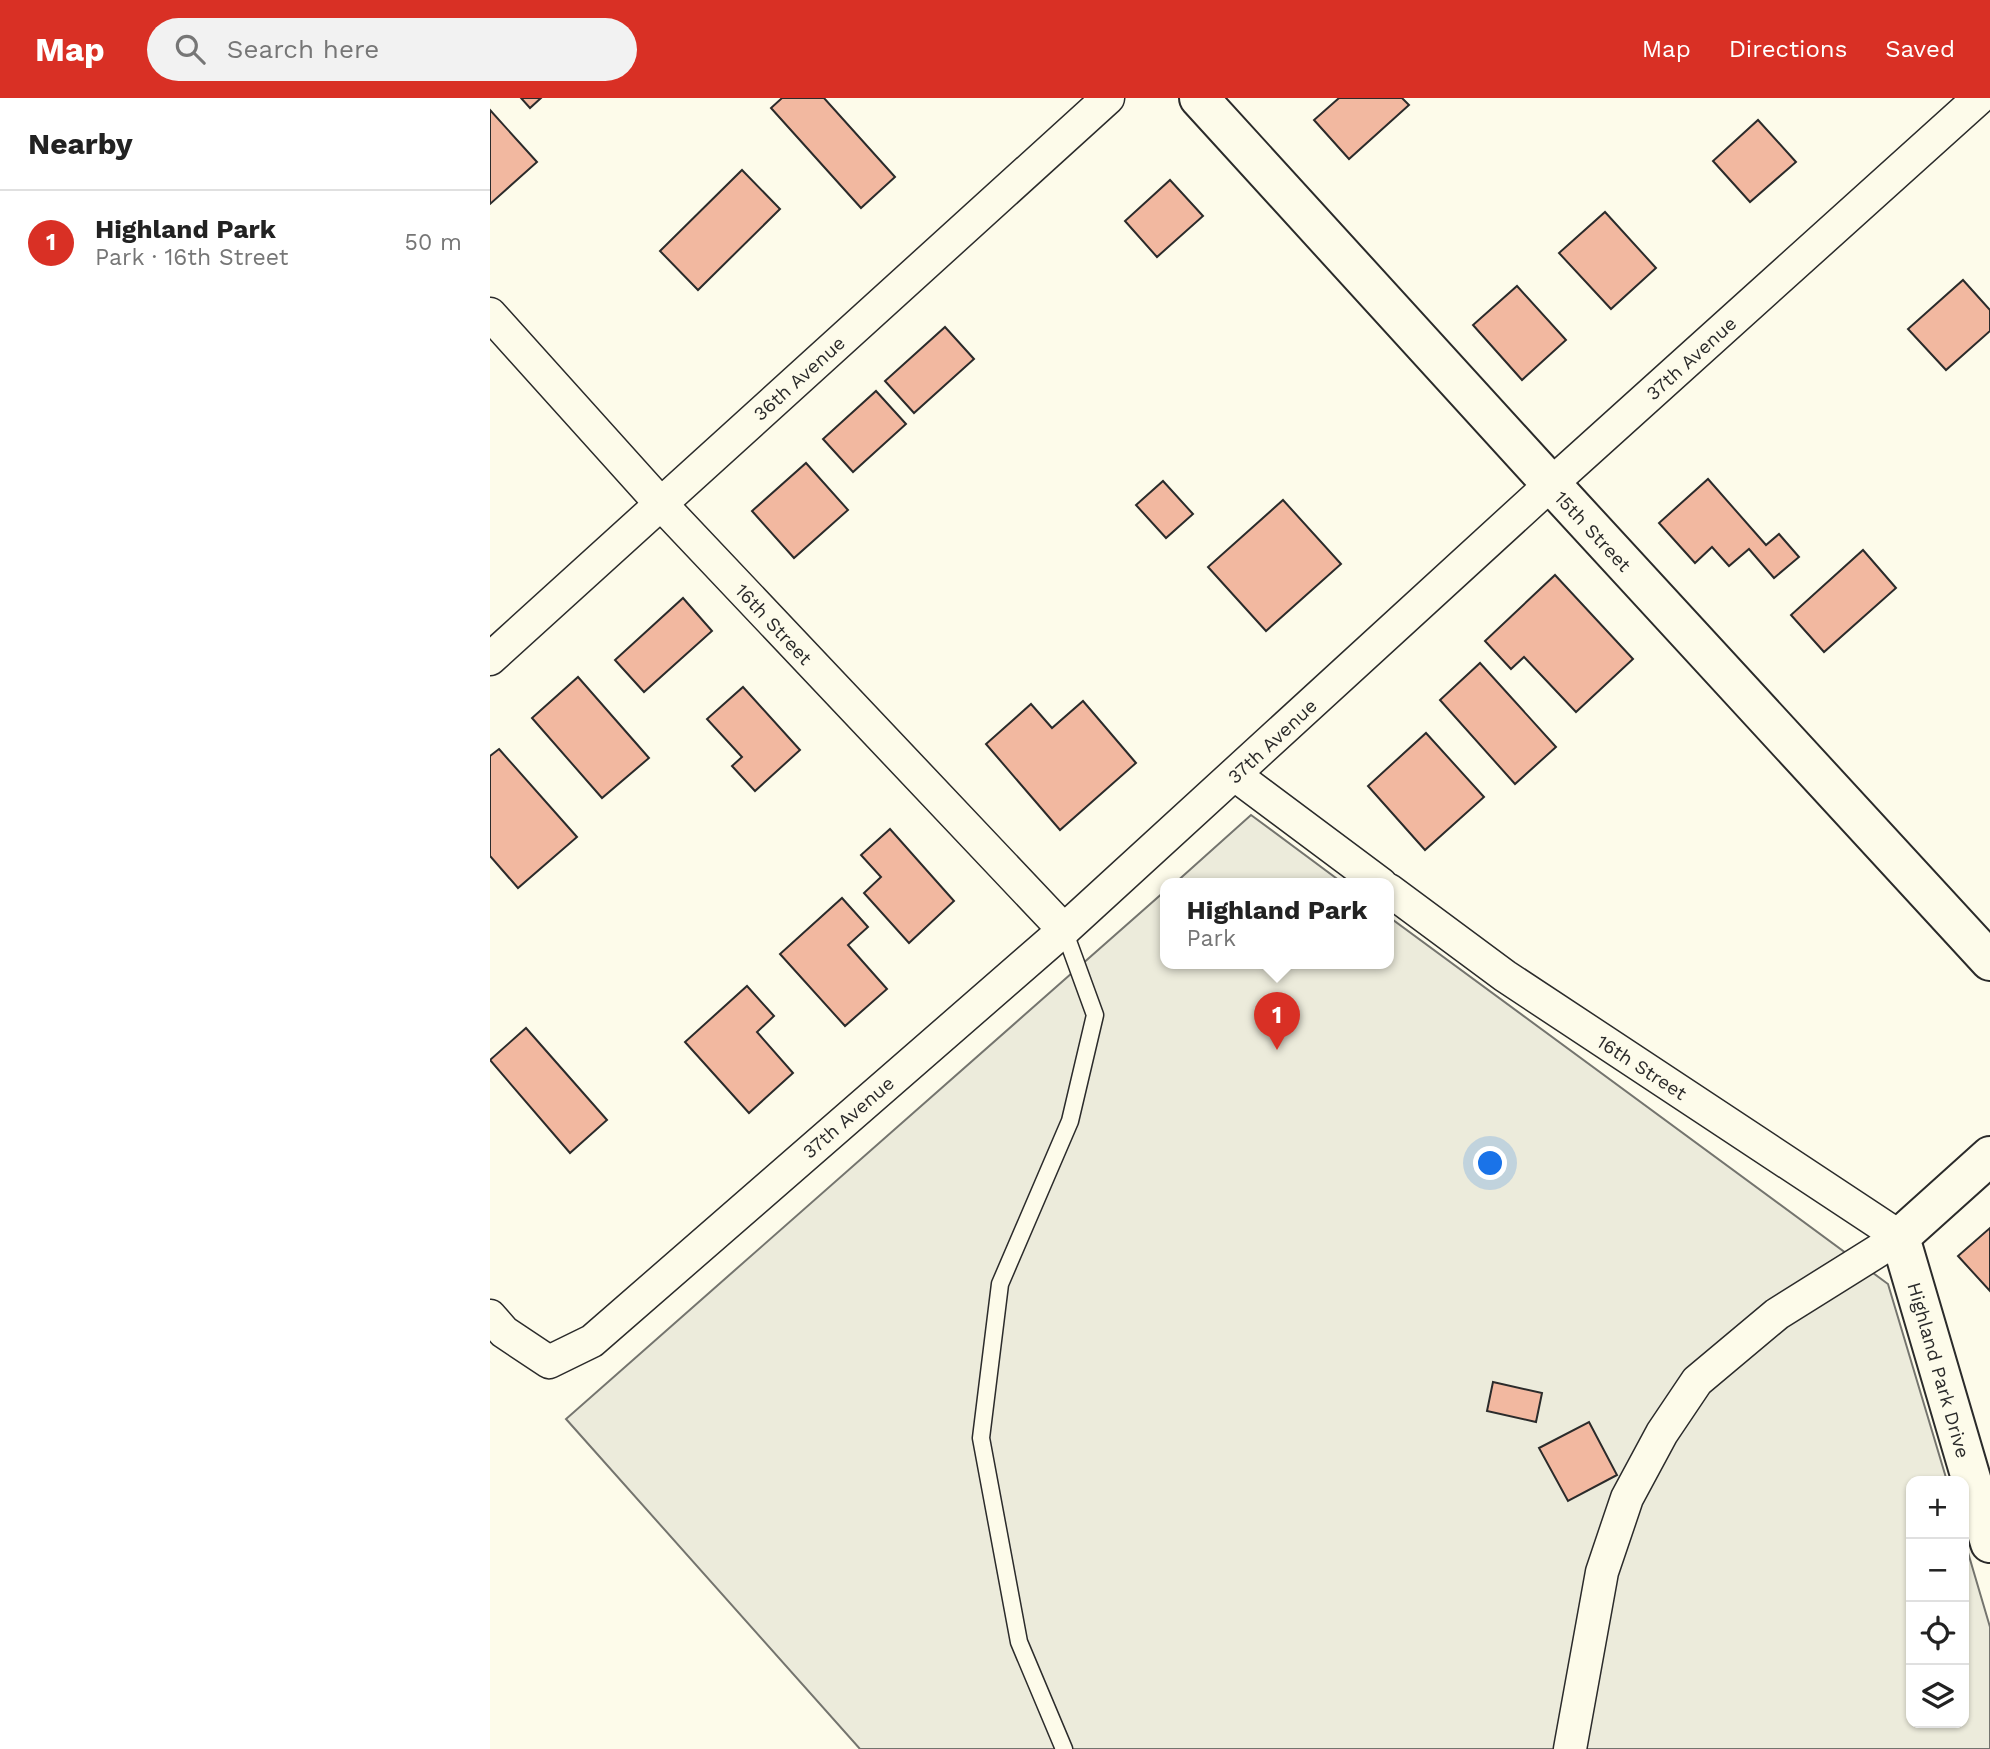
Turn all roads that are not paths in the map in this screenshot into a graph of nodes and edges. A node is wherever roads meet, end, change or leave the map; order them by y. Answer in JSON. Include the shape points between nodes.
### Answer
{"nodes":[{"id":1,"x":1108,"y":98,"type":"edge"},
{"id":2,"x":1199,"y":98,"type":"edge"},
{"id":3,"x":1979,"y":98,"type":"edge"},
{"id":4,"x":490,"y":314,"type":"edge"},
{"id":5,"x":1551,"y":484,"type":"junction"},
{"id":6,"x":661,"y":504,"type":"junction"},
{"id":7,"x":490,"y":659,"type":"edge"},
{"id":8,"x":1235,"y":775,"type":"junction"},
{"id":9,"x":1373,"y":878,"type":"edge"},
{"id":10,"x":1394,"y":894,"type":"edge"},
{"id":11,"x":1064,"y":930,"type":"junction"},
{"id":12,"x":1990,"y":961,"type":"edge"},
{"id":13,"x":1990,"y":1156,"type":"edge"},
{"id":14,"x":1900,"y":1237,"type":"junction"},
{"id":15,"x":490,"y":1317,"type":"edge"},
{"id":16,"x":1990,"y":1543,"type":"edge"},
{"id":17,"x":1064,"y":1749,"type":"edge"},
{"id":18,"x":1570,"y":1749,"type":"edge"}],
"edges":[{"from":1,"to":6,"type":"street","name":"36th Avenue"},
{"from":2,"to":5,"type":"street","name":"15th Street"},
{"from":3,"to":5,"type":"street","name":"37th Avenue"},
{"from":4,"to":6,"type":"street","name":"16th Street"},
{"from":5,"to":8,"type":"street","name":"37th Avenue"},
{"from":5,"to":12,"type":"street","name":"15th Street"},
{"from":6,"to":7,"type":"street","name":"36th Avenue"},
{"from":6,"to":11,"type":"street","name":"16th Street"},
{"from":8,"to":9,"type":"street"},
{"from":8,"to":11,"type":"street","name":"37th Avenue"},
{"from":10,"to":14,"type":"street","name":"16th Street","via":[[1505,976]]},
{"from":11,"to":15,"type":"street","name":"37th Avenue","via":[[592,1341],[549,1362]]},
{"from":11,"to":17,"type":"lane","via":[[1095,1015],[1070,1121],[1000,1284],[981,1438],[1019,1642]]},
{"from":13,"to":14,"type":"street"},
{"from":14,"to":16,"type":"street","name":"Highland Park Drive"},
{"from":14,"to":18,"type":"street","via":[[1777,1314],[1697,1381],[1662,1433],[1627,1499],[1602,1572]]}]}
